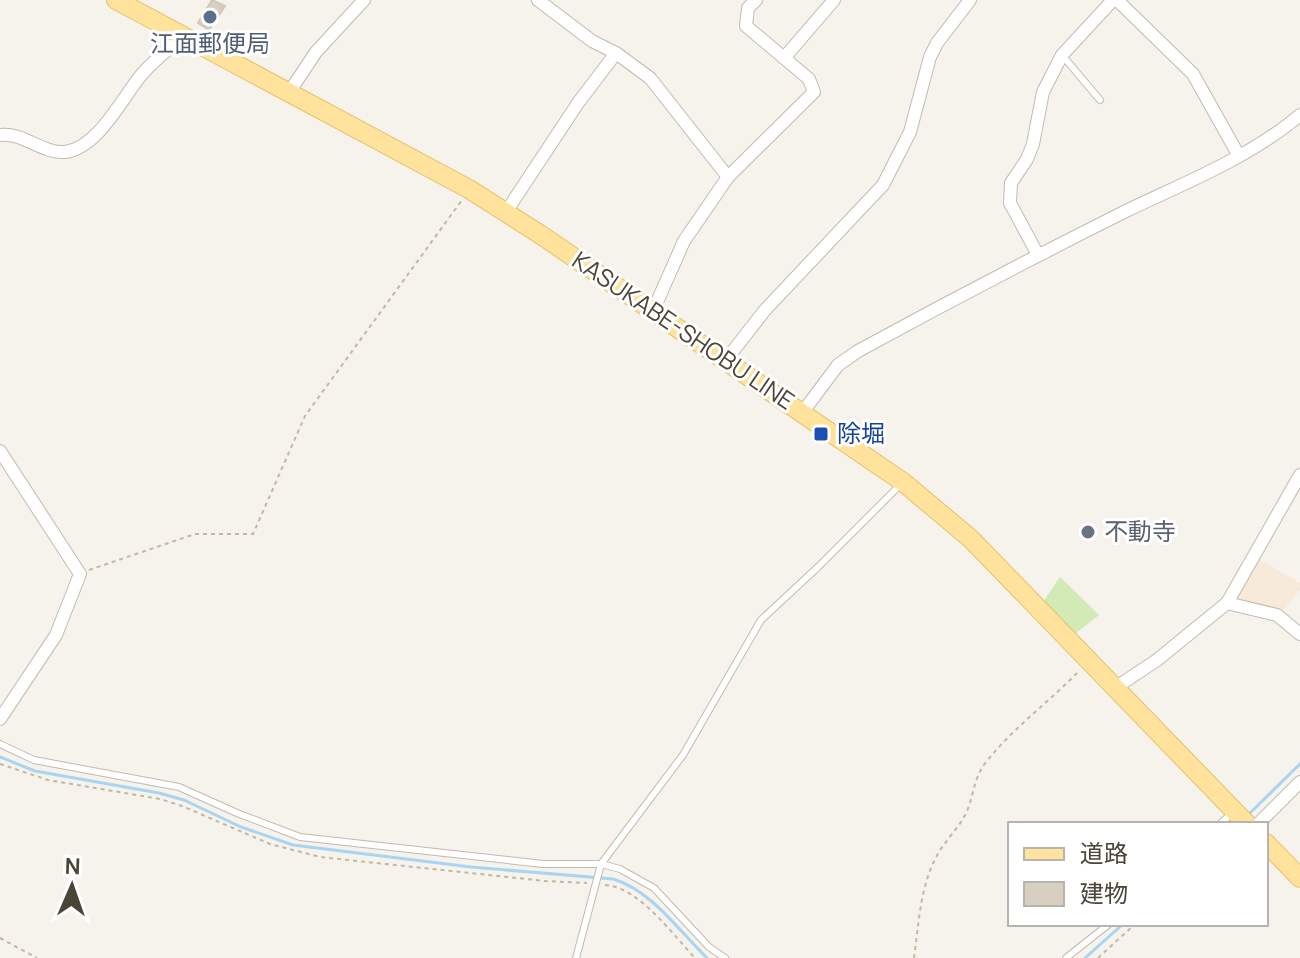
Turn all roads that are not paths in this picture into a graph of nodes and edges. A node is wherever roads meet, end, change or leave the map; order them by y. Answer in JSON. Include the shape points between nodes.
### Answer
{"nodes":[{"id":1,"x":116,"y":0,"type":"edge"},
{"id":2,"x":364,"y":0,"type":"edge"},
{"id":3,"x":538,"y":0,"type":"edge"},
{"id":4,"x":756,"y":0,"type":"edge"},
{"id":5,"x":834,"y":0,"type":"edge"},
{"id":6,"x":970,"y":0,"type":"edge"},
{"id":7,"x":1115,"y":0,"type":"edge"},
{"id":8,"x":184,"y":36,"type":"junction"},
{"id":9,"x":616,"y":53,"type":"junction"},
{"id":10,"x":1062,"y":55,"type":"junction"},
{"id":11,"x":784,"y":58,"type":"junction"},
{"id":12,"x":290,"y":91,"type":"junction"},
{"id":13,"x":1100,"y":100,"type":"dead end"},
{"id":14,"x":1300,"y":115,"type":"edge"},
{"id":15,"x":0,"y":135,"type":"edge"},
{"id":16,"x":1239,"y":156,"type":"junction"},
{"id":17,"x":728,"y":177,"type":"junction"},
{"id":18,"x":506,"y":212,"type":"junction"},
{"id":19,"x":1038,"y":255,"type":"junction"},
{"id":20,"x":653,"y":311,"type":"junction"},
{"id":21,"x":726,"y":360,"type":"junction"},
{"id":22,"x":802,"y":413,"type":"junction"},
{"id":23,"x":0,"y":451,"type":"edge"},
{"id":24,"x":1300,"y":475,"type":"edge"},
{"id":25,"x":903,"y":482,"type":"junction"},
{"id":26,"x":1227,"y":603,"type":"junction"},
{"id":27,"x":1300,"y":634,"type":"edge"},
{"id":28,"x":1115,"y":688,"type":"junction"},
{"id":29,"x":0,"y":719,"type":"edge"},
{"id":30,"x":0,"y":744,"type":"edge"},
{"id":31,"x":1299,"y":785,"type":"edge"},
{"id":32,"x":1241,"y":817,"type":"edge"},
{"id":33,"x":1260,"y":822,"type":"edge"},
{"id":34,"x":1268,"y":845,"type":"edge"},
{"id":35,"x":600,"y":867,"type":"junction"},
{"id":36,"x":1300,"y":878,"type":"edge"},
{"id":37,"x":1107,"y":926,"type":"edge"},
{"id":38,"x":576,"y":958,"type":"edge"},
{"id":39,"x":725,"y":958,"type":"edge"},
{"id":40,"x":1069,"y":958,"type":"edge"}],
"edges":[{"from":1,"to":8,"type":"main road","name":"KASUKABE-SHOBU LINE"},
{"from":2,"to":12,"type":"street","via":[[316,52]]},
{"from":3,"to":9,"type":"street"},
{"from":4,"to":11,"type":"street","via":[[748,8],[746,26]]},
{"from":5,"to":11,"type":"street"},
{"from":6,"to":21,"type":"street","via":[[930,57],[910,132],[883,185],[765,310]]},
{"from":7,"to":10,"type":"street"},
{"from":7,"to":16,"type":"street","via":[[1193,74]]},
{"from":8,"to":12,"type":"main road","name":"KASUKABE-SHOBU LINE"},
{"from":8,"to":15,"type":"street","via":[[144,71],[84,146],[61,153]]},
{"from":9,"to":17,"type":"street","via":[[650,78]]},
{"from":9,"to":18,"type":"street"},
{"from":10,"to":13,"type":"lane"},
{"from":10,"to":19,"type":"street","via":[[1043,92],[1033,144],[1008,196]]},
{"from":11,"to":17,"type":"street","via":[[809,79],[814,92]]},
{"from":12,"to":18,"type":"main road","name":"KASUKABE-SHOBU LINE"},
{"from":14,"to":16,"type":"street"},
{"from":16,"to":19,"type":"street"},
{"from":17,"to":20,"type":"street","via":[[684,241]]},
{"from":18,"to":20,"type":"main road","name":"KASUKABE-SHOBU LINE"},
{"from":19,"to":22,"type":"street","via":[[858,351],[838,365]]},
{"from":20,"to":21,"type":"main road","name":"KASUKABE-SHOBU LINE"},
{"from":21,"to":22,"type":"main road","name":"KASUKABE-SHOBU LINE"},
{"from":22,"to":25,"type":"main road","name":"KASUKABE-SHOBU LINE"},
{"from":23,"to":29,"type":"street","via":[[80,574],[56,635]]},
{"from":24,"to":26,"type":"street"},
{"from":25,"to":28,"type":"main road","name":"KASUKABE-SHOBU LINE","via":[[971,539]]},
{"from":25,"to":35,"type":"lane","via":[[761,620],[683,755]]},
{"from":26,"to":27,"type":"street","via":[[1277,615]]},
{"from":26,"to":28,"type":"street"},
{"from":28,"to":32,"type":"main road","name":"KASUKABE-SHOBU LINE"},
{"from":30,"to":35,"type":"lane","via":[[34,760],[179,787],[300,837]]},
{"from":31,"to":33,"type":"street"},
{"from":34,"to":36,"type":"main road"},
{"from":35,"to":38,"type":"lane"},
{"from":35,"to":39,"type":"lane","via":[[626,871],[654,888]]},
{"from":37,"to":40,"type":"lane"}]}
